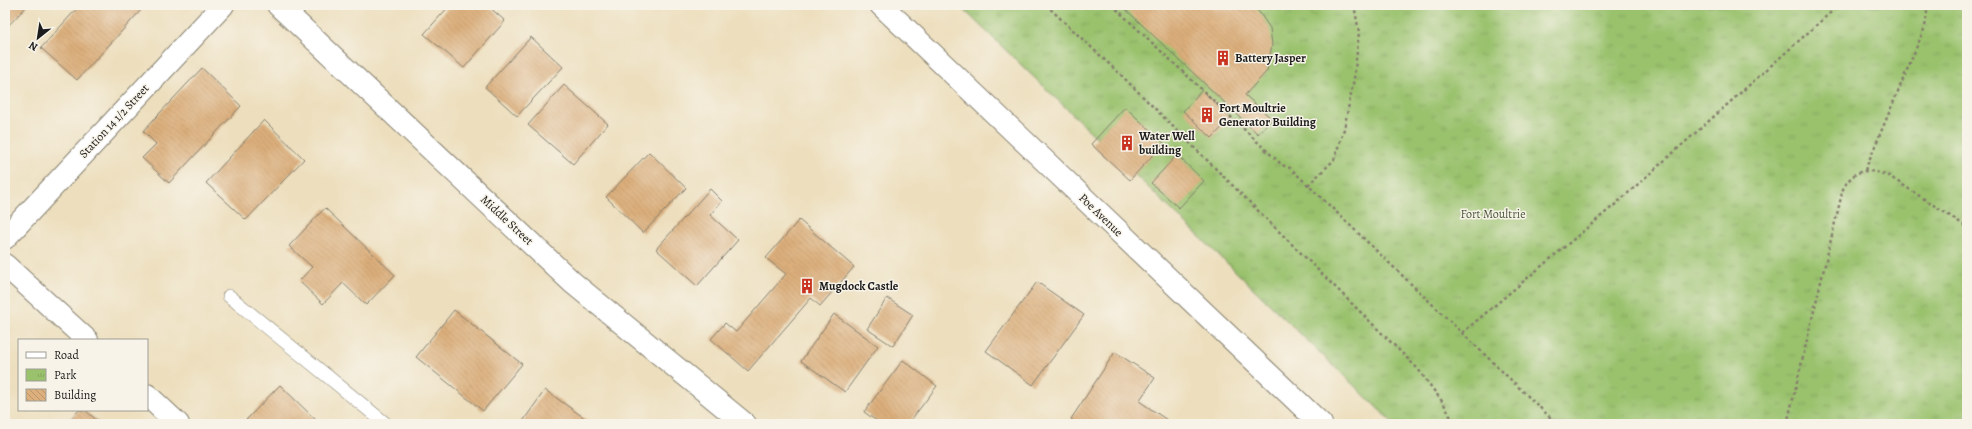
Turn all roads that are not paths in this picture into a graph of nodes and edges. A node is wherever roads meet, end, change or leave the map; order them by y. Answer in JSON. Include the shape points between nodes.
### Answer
{"nodes":[{"id":1,"x":224,"y":5,"type":"edge"},
{"id":2,"x":278,"y":5,"type":"edge"},
{"id":3,"x":881,"y":5,"type":"edge"},
{"id":4,"x":5,"y":238,"type":"edge"},
{"id":5,"x":5,"y":265,"type":"edge"},
{"id":6,"x":229,"y":296,"type":"dead end"},
{"id":7,"x":86,"y":339,"type":"edge"},
{"id":8,"x":148,"y":396,"type":"edge"},
{"id":9,"x":178,"y":424,"type":"edge"},
{"id":10,"x":386,"y":424,"type":"edge"},
{"id":11,"x":746,"y":424,"type":"edge"},
{"id":12,"x":1321,"y":424,"type":"edge"}],
"edges":[{"from":1,"to":4,"type":"street","name":"Station 14 1/2 Street"},
{"from":2,"to":11,"type":"street","name":"Middle Street","via":[[574,283]]},
{"from":3,"to":12,"type":"street","name":"Poe Avenue"},
{"from":5,"to":7,"type":"street"},
{"from":6,"to":10,"type":"lane"},
{"from":8,"to":9,"type":"street"}]}
